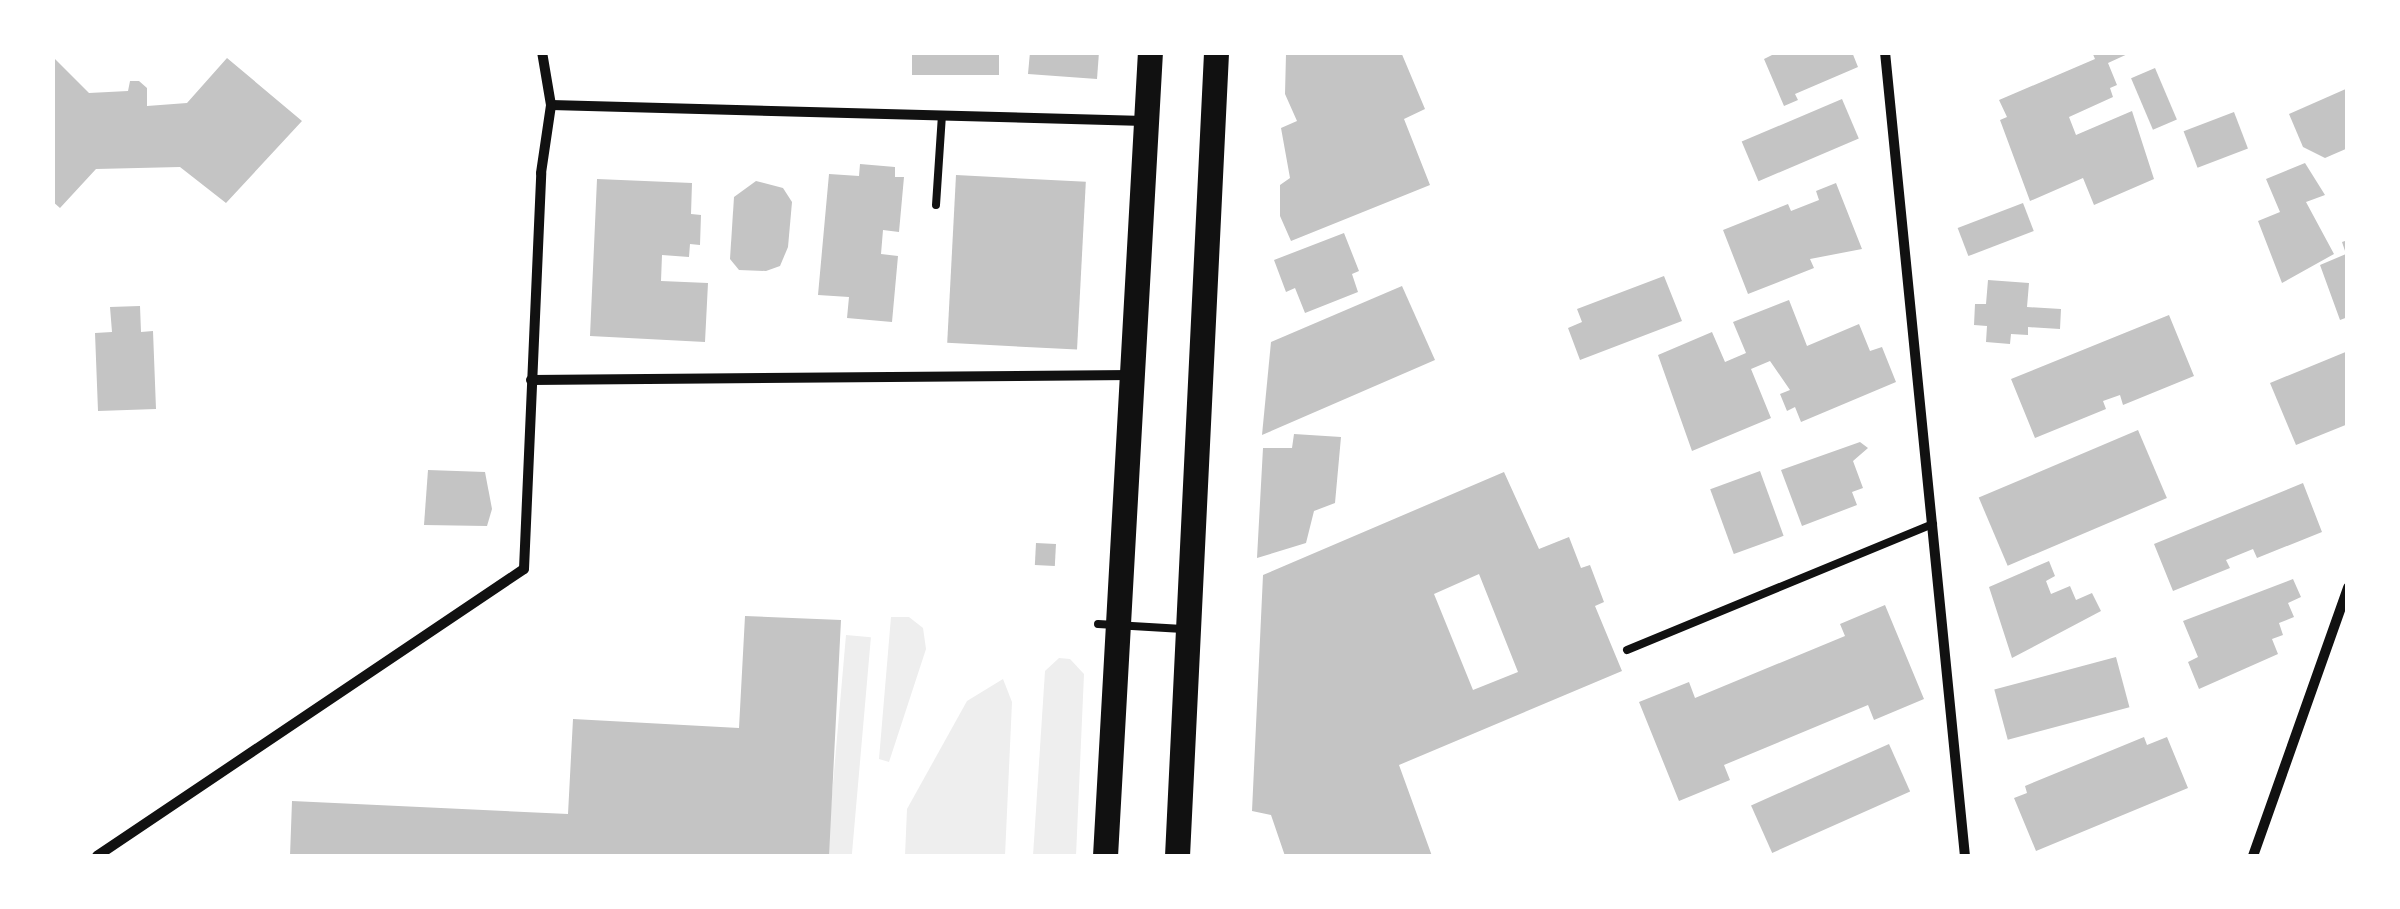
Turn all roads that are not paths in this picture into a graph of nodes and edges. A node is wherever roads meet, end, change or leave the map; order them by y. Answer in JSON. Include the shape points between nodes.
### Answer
{"nodes":[{"id":1,"x":542,"y":52,"type":"edge"},
{"id":2,"x":1150,"y":52,"type":"edge"},
{"id":3,"x":1216,"y":52,"type":"edge"},
{"id":4,"x":1885,"y":52,"type":"edge"},
{"id":5,"x":552,"y":106,"type":"junction"},
{"id":6,"x":942,"y":115,"type":"junction"},
{"id":7,"x":1146,"y":120,"type":"junction"},
{"id":8,"x":936,"y":205,"type":"dead end"},
{"id":9,"x":1133,"y":374,"type":"junction"},
{"id":10,"x":530,"y":380,"type":"junction"},
{"id":11,"x":1933,"y":524,"type":"junction"},
{"id":12,"x":2348,"y":588,"type":"edge"},
{"id":13,"x":1108,"y":624,"type":"junction"},
{"id":14,"x":1184,"y":629,"type":"junction"},
{"id":15,"x":1627,"y":650,"type":"dead end"},
{"id":16,"x":97,"y":856,"type":"edge"},
{"id":17,"x":1105,"y":856,"type":"edge"},
{"id":18,"x":1176,"y":856,"type":"edge"},
{"id":19,"x":1965,"y":856,"type":"edge"},
{"id":20,"x":2253,"y":856,"type":"edge"}],
"edges":[{"from":1,"to":5,"type":"street"},
{"from":2,"to":7,"type":"main road"},
{"from":3,"to":14,"type":"main road"},
{"from":4,"to":11,"type":"street"},
{"from":5,"to":6,"type":"street"},
{"from":5,"to":10,"type":"street","via":[[540,173]]},
{"from":6,"to":7,"type":"street"},
{"from":6,"to":8,"type":"lane"},
{"from":7,"to":9,"type":"main road"},
{"from":9,"to":10,"type":"street"},
{"from":9,"to":13,"type":"main road"},
{"from":10,"to":16,"type":"street","via":[[524,569]]},
{"from":11,"to":15,"type":"lane"},
{"from":11,"to":19,"type":"street"},
{"from":12,"to":20,"type":"street"},
{"from":13,"to":14,"type":"lane"},
{"from":13,"to":17,"type":"main road"},
{"from":14,"to":18,"type":"main road"}]}
